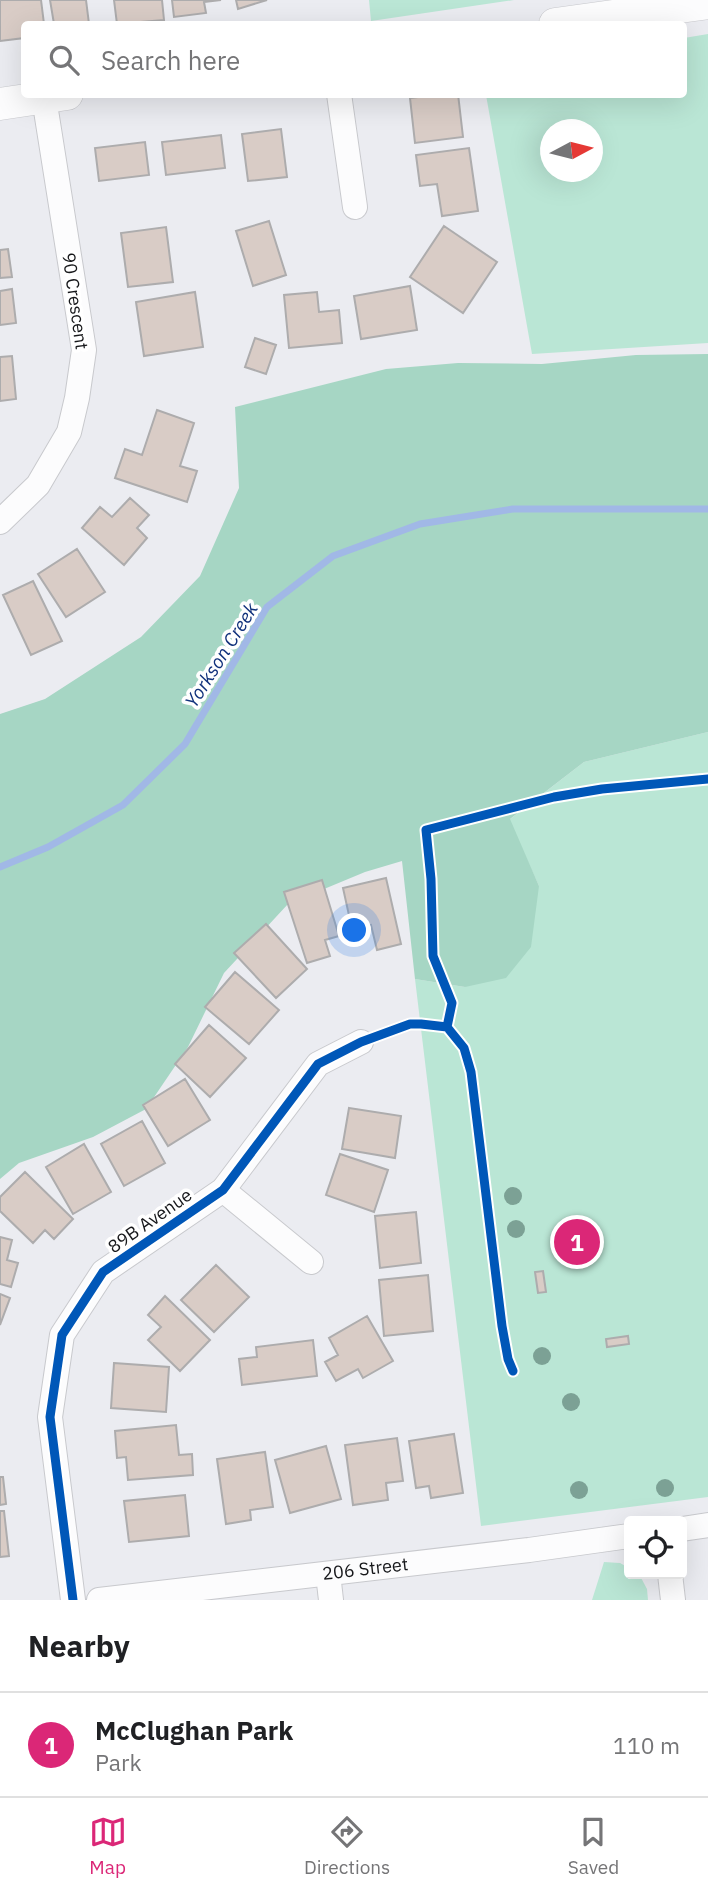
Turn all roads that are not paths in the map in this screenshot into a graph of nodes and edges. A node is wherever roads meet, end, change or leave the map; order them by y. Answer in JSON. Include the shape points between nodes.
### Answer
{"nodes":[{"id":1,"x":708,"y":3,"type":"edge"},
{"id":2,"x":577,"y":21,"type":"edge"},
{"id":3,"x":42,"y":98,"type":"edge"},
{"id":4,"x":56,"y":98,"type":"edge"},
{"id":5,"x":341,"y":98,"type":"edge"},
{"id":6,"x":0,"y":104,"type":"edge"},
{"id":7,"x":355,"y":207,"type":"dead end"},
{"id":8,"x":0,"y":522,"type":"edge"},
{"id":9,"x":361,"y":1042,"type":"dead end"},
{"id":10,"x":223,"y":1190,"type":"junction"},
{"id":11,"x":311,"y":1262,"type":"dead end"},
{"id":12,"x":708,"y":1525,"type":"edge"},
{"id":13,"x":687,"y":1528,"type":"edge"},
{"id":14,"x":624,"y":1537,"type":"edge"},
{"id":15,"x":328,"y":1574,"type":"junction"},
{"id":16,"x":671,"y":1579,"type":"edge"},
{"id":17,"x":73,"y":1600,"type":"edge"},
{"id":18,"x":99,"y":1600,"type":"edge"},
{"id":19,"x":331,"y":1600,"type":"edge"},
{"id":20,"x":673,"y":1600,"type":"edge"}],
"edges":[{"from":1,"to":2,"type":"street"},
{"from":3,"to":6,"type":"street"},
{"from":4,"to":8,"type":"street","name":"90 Crescent","via":[[84,350],[69,432],[38,485]]},
{"from":5,"to":7,"type":"street"},
{"from":9,"to":10,"type":"street","name":"89B Avenue","via":[[318,1064]]},
{"from":10,"to":11,"type":"street"},
{"from":10,"to":17,"type":"street","name":"89B Avenue","via":[[103,1272],[62,1335],[50,1417]]},
{"from":12,"to":13,"type":"street"},
{"from":14,"to":15,"type":"street","name":"206 Street"},
{"from":15,"to":18,"type":"street","name":"206 Street"},
{"from":15,"to":19,"type":"street"},
{"from":16,"to":20,"type":"street"}]}
